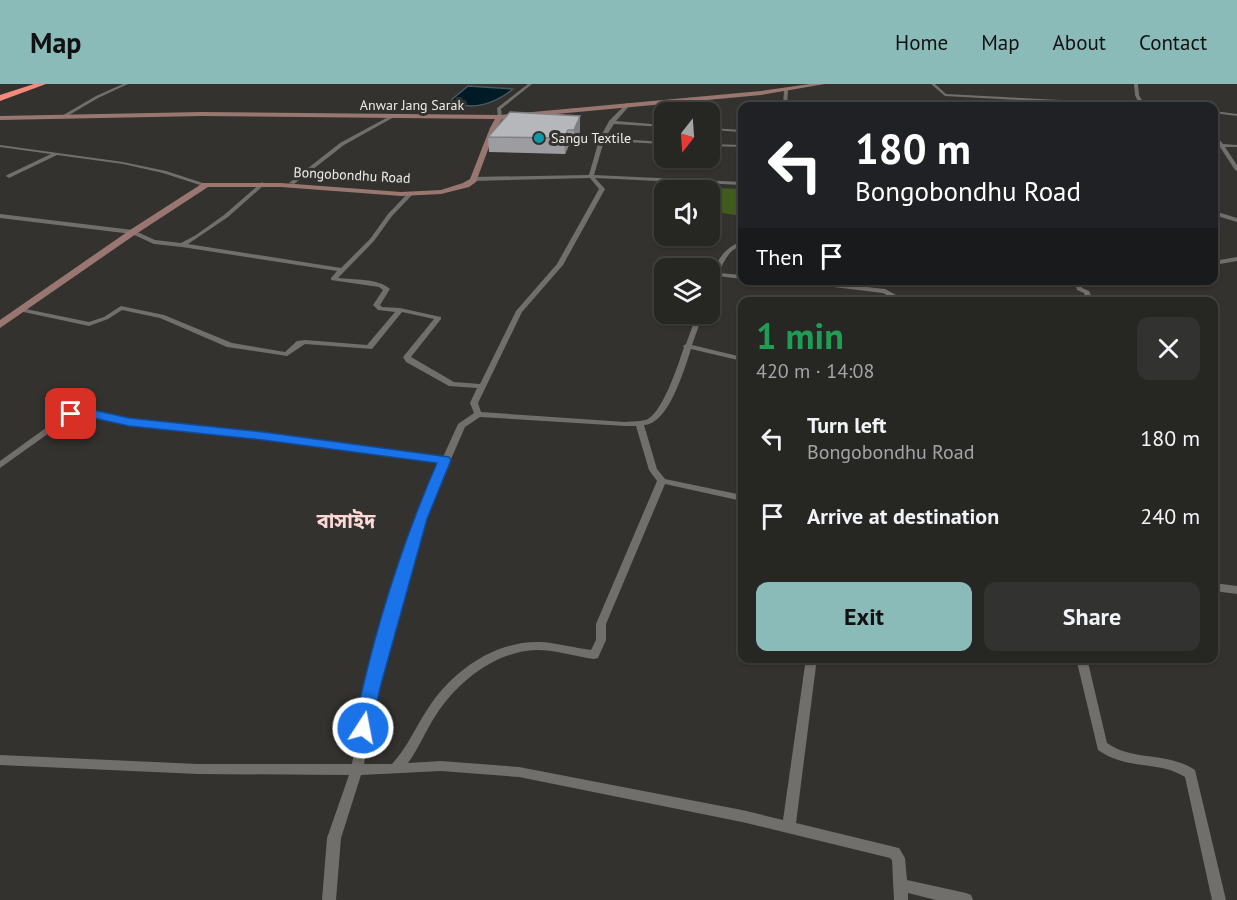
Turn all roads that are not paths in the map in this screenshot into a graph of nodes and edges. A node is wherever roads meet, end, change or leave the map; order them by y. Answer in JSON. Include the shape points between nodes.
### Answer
{"nodes":[{"id":1,"x":42,"y":84,"type":"edge"},
{"id":2,"x":126,"y":84,"type":"edge"},
{"id":3,"x":530,"y":84,"type":"edge"},
{"id":4,"x":822,"y":84,"type":"edge"},
{"id":5,"x":933,"y":84,"type":"edge"},
{"id":6,"x":1136,"y":84,"type":"edge"},
{"id":7,"x":786,"y":90,"type":"junction"},
{"id":8,"x":0,"y":98,"type":"edge"},
{"id":9,"x":1027,"y":101,"type":"joint"},
{"id":10,"x":785,"y":102,"type":"edge"},
{"id":11,"x":1050,"y":102,"type":"edge"},
{"id":12,"x":1141,"y":102,"type":"edge"},
{"id":13,"x":629,"y":104,"type":"junction"},
{"id":14,"x":1218,"y":113,"type":"edge"},
{"id":15,"x":1237,"y":115,"type":"edge"},
{"id":16,"x":62,"y":117,"type":"junction"},
{"id":17,"x":392,"y":117,"type":"junction"},
{"id":18,"x":500,"y":117,"type":"junction"},
{"id":19,"x":0,"y":118,"type":"edge"},
{"id":20,"x":611,"y":122,"type":"junction"},
{"id":21,"x":654,"y":125,"type":"edge"},
{"id":22,"x":720,"y":130,"type":"edge"},
{"id":23,"x":738,"y":131,"type":"edge"},
{"id":24,"x":1218,"y":138,"type":"edge"},
{"id":25,"x":600,"y":139,"type":"junction"},
{"id":26,"x":654,"y":142,"type":"edge"},
{"id":27,"x":1218,"y":144,"type":"edge"},
{"id":28,"x":720,"y":145,"type":"edge"},
{"id":29,"x":1223,"y":145,"type":"junction"},
{"id":30,"x":0,"y":146,"type":"edge"},
{"id":31,"x":738,"y":146,"type":"edge"},
{"id":32,"x":1237,"y":146,"type":"edge"},
{"id":33,"x":58,"y":153,"type":"junction"},
{"id":34,"x":1237,"y":169,"type":"edge"},
{"id":35,"x":9,"y":176,"type":"dead end"},
{"id":36,"x":591,"y":176,"type":"junction"},
{"id":37,"x":473,"y":179,"type":"junction"},
{"id":38,"x":292,"y":183,"type":"dead end"},
{"id":39,"x":262,"y":184,"type":"junction"},
{"id":40,"x":738,"y":184,"type":"edge"},
{"id":41,"x":206,"y":185,"type":"junction"},
{"id":42,"x":411,"y":193,"type":"junction"},
{"id":43,"x":1218,"y":214,"type":"edge"},
{"id":44,"x":0,"y":216,"type":"edge"},
{"id":45,"x":1237,"y":220,"type":"edge"},
{"id":46,"x":133,"y":232,"type":"junction"},
{"id":47,"x":182,"y":245,"type":"junction"},
{"id":48,"x":738,"y":245,"type":"edge"},
{"id":49,"x":1237,"y":259,"type":"edge"},
{"id":50,"x":1218,"y":262,"type":"edge"},
{"id":51,"x":720,"y":266,"type":"edge"},
{"id":52,"x":342,"y":270,"type":"junction"},
{"id":53,"x":720,"y":275,"type":"edge"},
{"id":54,"x":738,"y":277,"type":"edge"},
{"id":55,"x":827,"y":285,"type":"edge"},
{"id":56,"x":1078,"y":285,"type":"edge"},
{"id":57,"x":896,"y":297,"type":"edge"},
{"id":58,"x":1089,"y":297,"type":"edge"},
{"id":59,"x":400,"y":309,"type":"junction"},
{"id":60,"x":21,"y":310,"type":"junction"},
{"id":61,"x":2,"y":322,"type":"edge"},
{"id":62,"x":696,"y":324,"type":"edge"},
{"id":63,"x":687,"y":346,"type":"junction"},
{"id":64,"x":738,"y":358,"type":"edge"},
{"id":65,"x":481,"y":386,"type":"junction"},
{"id":66,"x":478,"y":414,"type":"junction"},
{"id":67,"x":639,"y":423,"type":"junction"},
{"id":68,"x":444,"y":460,"type":"junction"},
{"id":69,"x":0,"y":465,"type":"edge"},
{"id":70,"x":662,"y":481,"type":"junction"},
{"id":71,"x":738,"y":497,"type":"edge"},
{"id":72,"x":1218,"y":588,"type":"edge"},
{"id":73,"x":1237,"y":590,"type":"edge"},
{"id":74,"x":811,"y":663,"type":"edge"},
{"id":75,"x":1082,"y":663,"type":"edge"},
{"id":76,"x":0,"y":760,"type":"edge"},
{"id":77,"x":395,"y":769,"type":"junction"},
{"id":78,"x":357,"y":770,"type":"junction"},
{"id":79,"x":789,"y":827,"type":"junction"},
{"id":80,"x":901,"y":885,"type":"junction"},
{"id":81,"x":328,"y":900,"type":"edge"},
{"id":82,"x":901,"y":900,"type":"edge"},
{"id":83,"x":966,"y":900,"type":"edge"},
{"id":84,"x":1219,"y":900,"type":"edge"}],
"edges":[{"from":1,"to":8,"type":"highway"},
{"from":2,"to":16,"type":"street"},
{"from":3,"to":18,"type":"street","via":[[499,109]]},
{"from":4,"to":7,"type":"main road","name":"Anwar Jang Sarak"},
{"from":5,"to":9,"type":"street","via":[[945,95]]},
{"from":6,"to":12,"type":"street"},
{"from":7,"to":10,"type":"street"},
{"from":7,"to":13,"type":"main road","name":"Anwar Jang Sarak"},
{"from":9,"to":11,"type":"street"},
{"from":13,"to":18,"type":"main road","name":"Anwar Jang Sarak"},
{"from":13,"to":20,"type":"street"},
{"from":14,"to":15,"type":"street"},
{"from":16,"to":17,"type":"main road","name":"Anwar Jang Sarak"},
{"from":16,"to":19,"type":"main road","name":"Anwar Jang Sarak"},
{"from":17,"to":18,"type":"main road","name":"Anwar Jang Sarak"},
{"from":17,"to":38,"type":"street","via":[[342,144]]},
{"from":18,"to":37,"type":"main road"},
{"from":20,"to":21,"type":"street"},
{"from":20,"to":25,"type":"street"},
{"from":22,"to":23,"type":"street"},
{"from":24,"to":29,"type":"street"},
{"from":25,"to":26,"type":"street"},
{"from":25,"to":36,"type":"street"},
{"from":27,"to":29,"type":"street"},
{"from":28,"to":31,"type":"street"},
{"from":29,"to":32,"type":"street"},
{"from":29,"to":34,"type":"street"},
{"from":30,"to":33,"type":"street"},
{"from":33,"to":35,"type":"street"},
{"from":33,"to":41,"type":"street","via":[[154,169]]},
{"from":36,"to":37,"type":"street","name":"Bongobondhu Road"},
{"from":36,"to":40,"type":"street","name":"Bongobondhu Road"},
{"from":36,"to":65,"type":"street","via":[[602,189],[560,265],[519,310]]},
{"from":37,"to":42,"type":"main road","name":"Bongobondhu Road","via":[[441,192]]},
{"from":39,"to":41,"type":"main road","name":"Bongobondhu Road"},
{"from":39,"to":42,"type":"main road","name":"Bongobondhu Road"},
{"from":39,"to":47,"type":"street","via":[[226,216]]},
{"from":41,"to":46,"type":"main road"},
{"from":42,"to":52,"type":"street"},
{"from":43,"to":45,"type":"street"},
{"from":44,"to":46,"type":"street"},
{"from":46,"to":47,"type":"street","via":[[154,242]]},
{"from":46,"to":60,"type":"main road"},
{"from":47,"to":52,"type":"street"},
{"from":48,"to":51,"type":"street","via":[[731,247]]},
{"from":49,"to":50,"type":"street"},
{"from":52,"to":59,"type":"street","via":[[333,279],[381,285],[387,289],[376,305],[380,309]]},
{"from":53,"to":54,"type":"street"},
{"from":55,"to":57,"type":"street","via":[[885,291]]},
{"from":56,"to":58,"type":"street"},
{"from":59,"to":60,"type":"street","via":[[369,347],[305,342],[287,354],[230,345],[162,316],[129,309],[121,308],[89,324]]},
{"from":59,"to":65,"type":"street","via":[[439,318],[407,357],[409,360],[452,384]]},
{"from":60,"to":61,"type":"main road"},
{"from":62,"to":63,"type":"street"},
{"from":63,"to":64,"type":"street"},
{"from":63,"to":67,"type":"street","via":[[680,373],[660,412]]},
{"from":65,"to":66,"type":"street","via":[[474,404]]},
{"from":66,"to":67,"type":"street"},
{"from":66,"to":68,"type":"street","via":[[461,426]]},
{"from":67,"to":70,"type":"street","via":[[653,470]]},
{"from":68,"to":69,"type":"street","via":[[129,422],[89,413],[71,414]]},
{"from":68,"to":78,"type":"street","via":[[420,519],[385,636],[371,688]]},
{"from":70,"to":71,"type":"street"},
{"from":70,"to":77,"type":"street","via":[[601,624],[601,640],[594,655],[536,646],[505,651],[471,669],[437,704],[406,759]]},
{"from":72,"to":73,"type":"street"},
{"from":74,"to":79,"type":"street"},
{"from":75,"to":84,"type":"street","via":[[1102,746],[1118,756],[1165,764],[1191,774]]},
{"from":76,"to":78,"type":"street","via":[[198,769]]},
{"from":77,"to":78,"type":"street"},
{"from":77,"to":79,"type":"street","via":[[441,766],[519,772]]},
{"from":78,"to":81,"type":"street","via":[[334,838]]},
{"from":79,"to":80,"type":"street","via":[[894,853]]},
{"from":80,"to":82,"type":"street"},
{"from":80,"to":83,"type":"street"}]}
